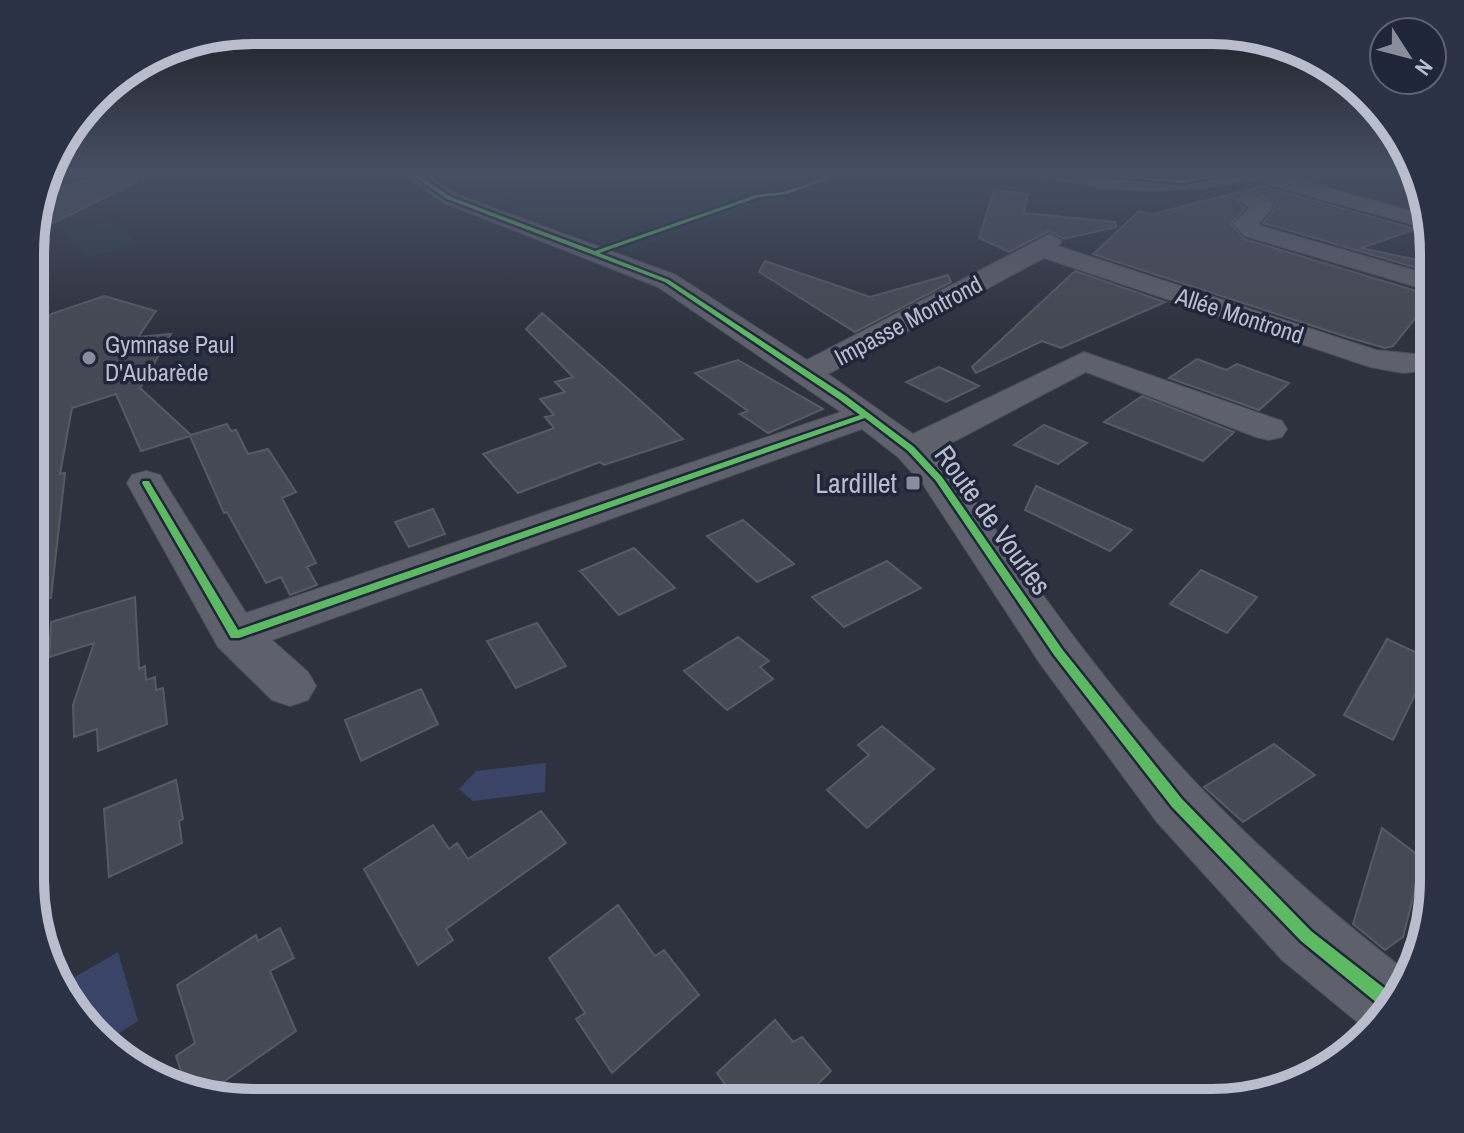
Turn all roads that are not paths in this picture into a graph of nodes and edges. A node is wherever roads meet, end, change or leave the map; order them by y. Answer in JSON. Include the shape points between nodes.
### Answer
{"nodes":[{"id":1,"x":522,"y":226,"type":"edge"},
{"id":2,"x":1247,"y":226,"type":"edge"},
{"id":3,"x":1046,"y":245,"type":"joint"},
{"id":4,"x":1420,"y":280,"type":"edge"},
{"id":5,"x":1420,"y":363,"type":"edge"},
{"id":6,"x":806,"y":373,"type":"junction"},
{"id":7,"x":867,"y":415,"type":"junction"},
{"id":8,"x":1269,"y":429,"type":"dead end"},
{"id":9,"x":911,"y":449,"type":"junction"},
{"id":10,"x":146,"y":483,"type":"dead end"},
{"id":11,"x":235,"y":635,"type":"junction"},
{"id":12,"x":290,"y":686,"type":"dead end"},
{"id":13,"x":1383,"y":998,"type":"edge"}],
"edges":[{"from":1,"to":6,"type":"street","name":"Route de Vourles","via":[[667,281]]},
{"from":2,"to":4,"type":"street"},
{"from":3,"to":5,"type":"street","name":"Allée Montrond","via":[[1370,358]]},
{"from":3,"to":6,"type":"street","name":"Impasse Montrond"},
{"from":6,"to":7,"type":"street","name":"Route de Vourles"},
{"from":7,"to":9,"type":"street","name":"Route de Vourles"},
{"from":7,"to":11,"type":"street"},
{"from":8,"to":9,"type":"street","via":[[1084,361]]},
{"from":9,"to":13,"type":"street","name":"Route de Vourles","via":[[939,479],[1058,652],[1177,803],[1306,936]]},
{"from":10,"to":11,"type":"street"},
{"from":11,"to":12,"type":"street"}]}
